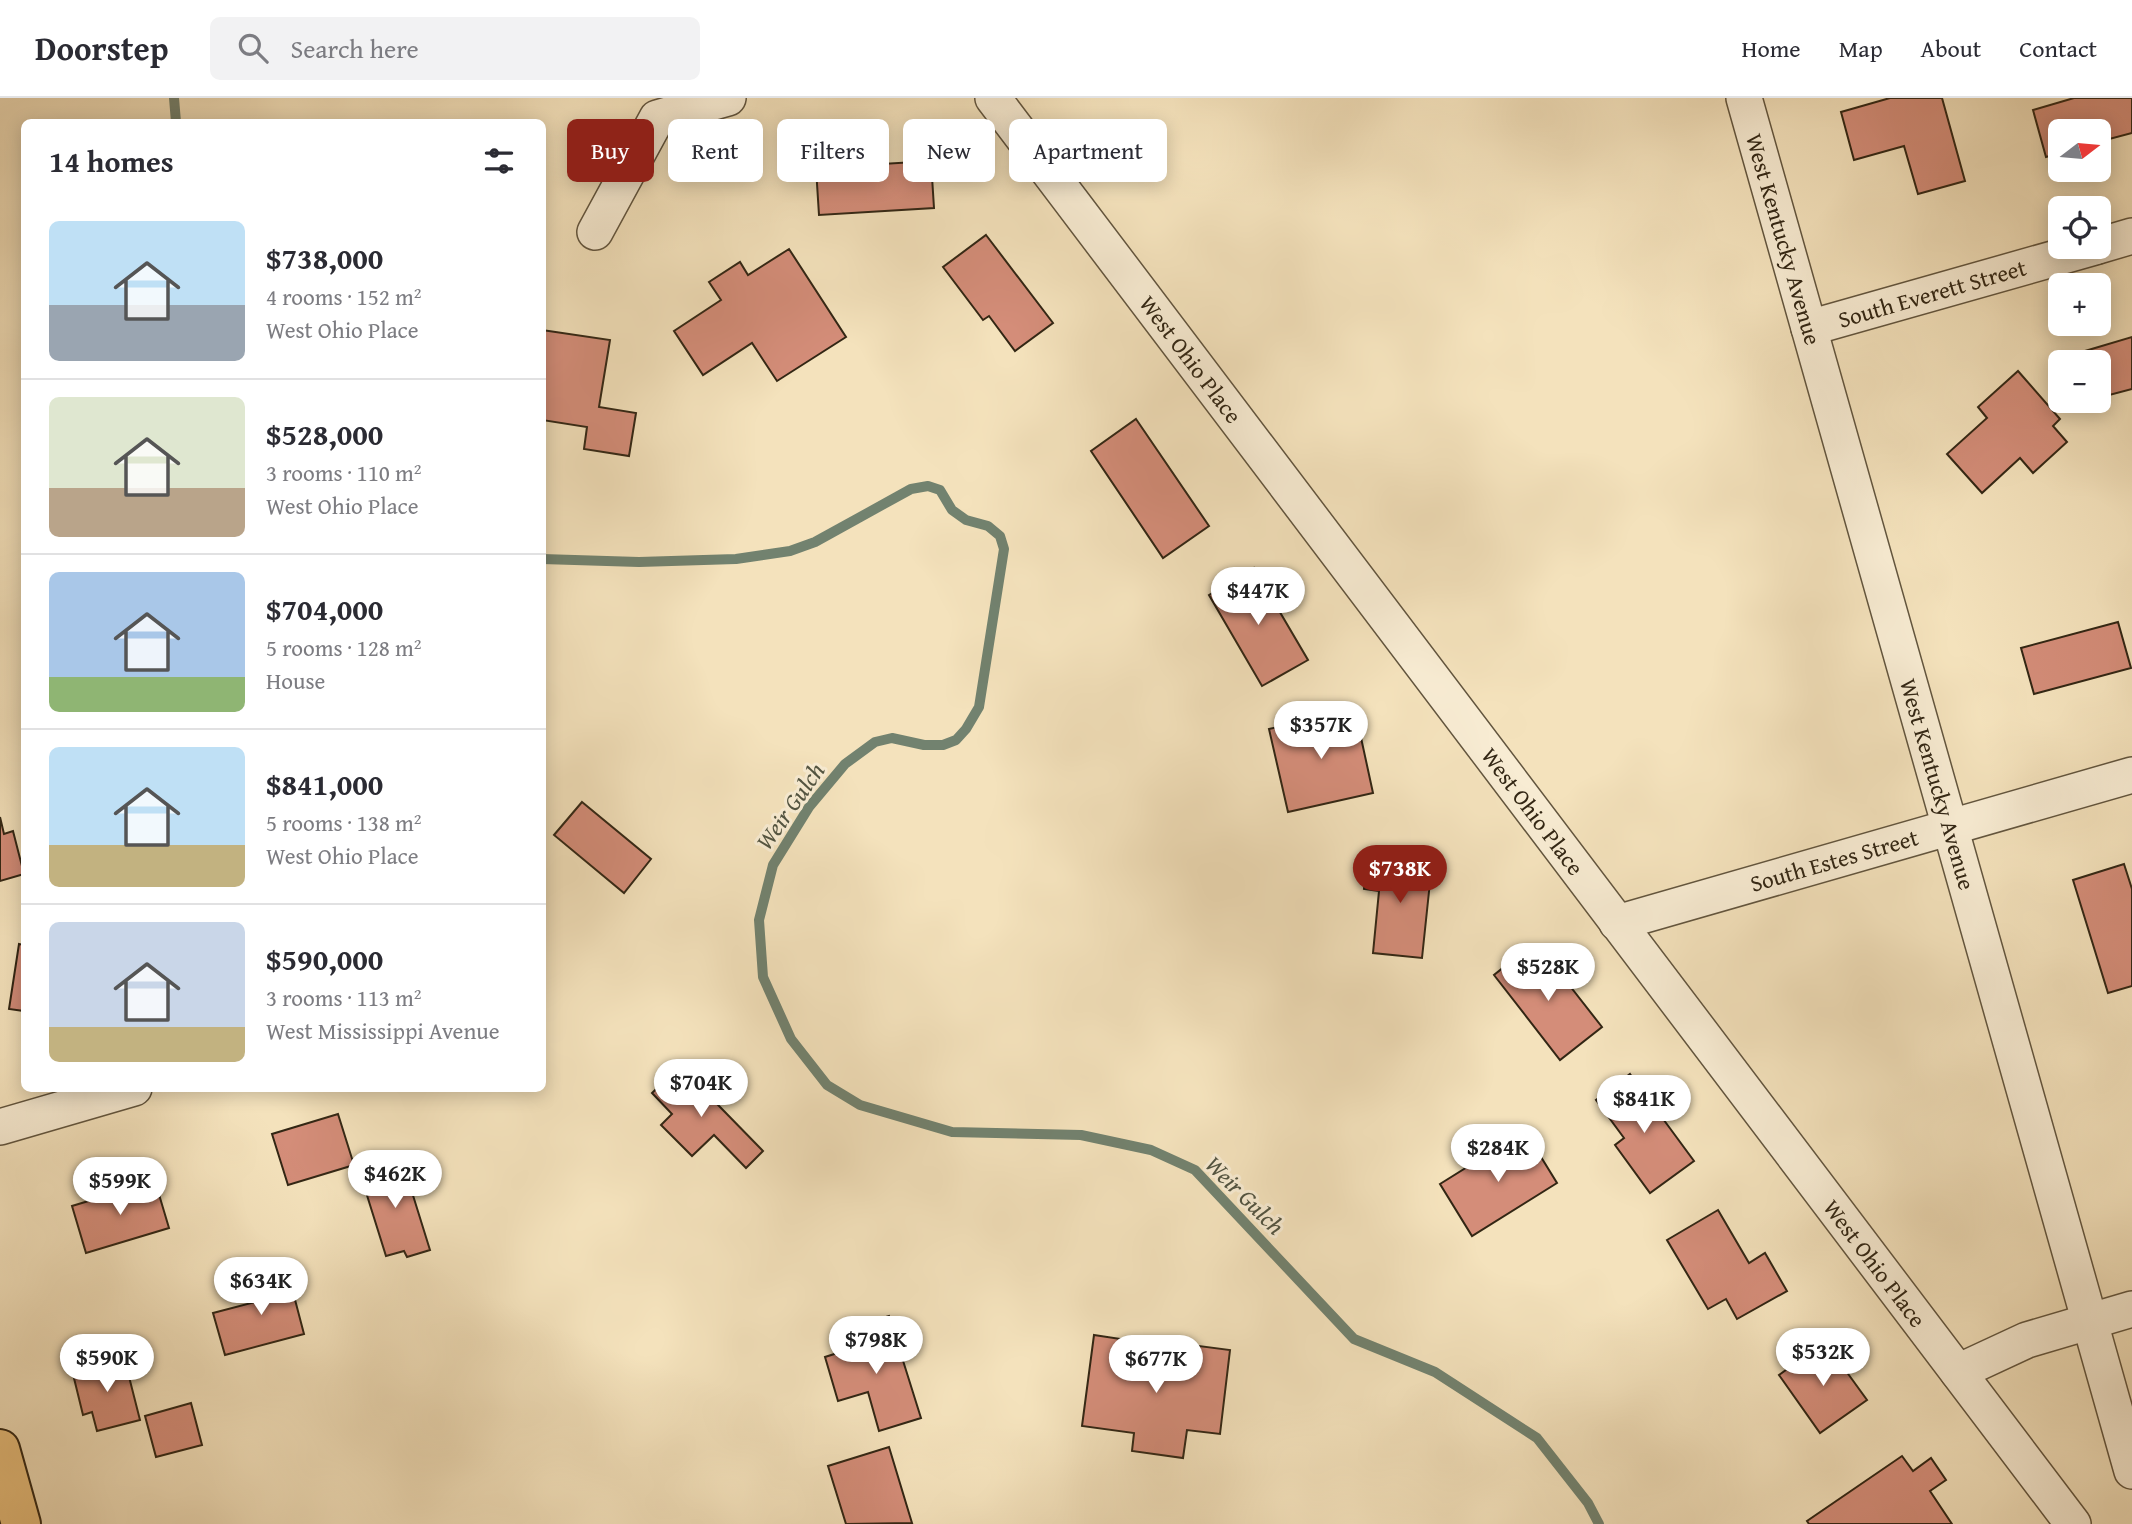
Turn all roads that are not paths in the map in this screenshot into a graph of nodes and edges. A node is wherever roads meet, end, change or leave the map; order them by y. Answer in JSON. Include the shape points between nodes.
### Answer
{"nodes":[{"id":1,"x":727,"y":98,"type":"edge"},
{"id":2,"x":993,"y":98,"type":"edge"},
{"id":3,"x":1744,"y":98,"type":"edge"},
{"id":4,"x":654,"y":108,"type":"edge"},
{"id":5,"x":595,"y":232,"type":"dead end"},
{"id":6,"x":2132,"y":236,"type":"edge"},
{"id":7,"x":2111,"y":242,"type":"edge"},
{"id":8,"x":2051,"y":259,"type":"edge"},
{"id":9,"x":1809,"y":328,"type":"junction"},
{"id":10,"x":2132,"y":775,"type":"edge"},
{"id":11,"x":1951,"y":827,"type":"junction"},
{"id":12,"x":1617,"y":923,"type":"junction"},
{"id":13,"x":120,"y":1092,"type":"edge"},
{"id":14,"x":0,"y":1127,"type":"edge"},
{"id":15,"x":2132,"y":1309,"type":"edge"},
{"id":16,"x":2089,"y":1322,"type":"junction"},
{"id":17,"x":1958,"y":1372,"type":"junction"},
{"id":18,"x":0,"y":1449,"type":"edge"},
{"id":19,"x":2132,"y":1471,"type":"edge"},
{"id":20,"x":21,"y":1524,"type":"edge"},
{"id":21,"x":2073,"y":1524,"type":"edge"}],
"edges":[{"from":1,"to":4,"type":"street"},
{"from":2,"to":12,"type":"street","name":"West Ohio Place"},
{"from":3,"to":9,"type":"street","name":"West Kentucky Avenue"},
{"from":4,"to":5,"type":"street"},
{"from":6,"to":7,"type":"street","name":"South Everett Street"},
{"from":8,"to":9,"type":"street","name":"South Everett Street"},
{"from":9,"to":11,"type":"street","name":"West Kentucky Avenue"},
{"from":10,"to":11,"type":"street","name":"South Estes Street"},
{"from":11,"to":12,"type":"street","name":"South Estes Street"},
{"from":11,"to":16,"type":"street","name":"West Kentucky Avenue"},
{"from":12,"to":17,"type":"street","name":"West Ohio Place"},
{"from":13,"to":14,"type":"street"},
{"from":15,"to":16,"type":"street"},
{"from":16,"to":17,"type":"street","via":[[2007,1348]]},
{"from":16,"to":19,"type":"street","name":"West Kentucky Avenue"},
{"from":17,"to":21,"type":"street","name":"West Ohio Place"},
{"from":18,"to":20,"type":"main road"}]}
